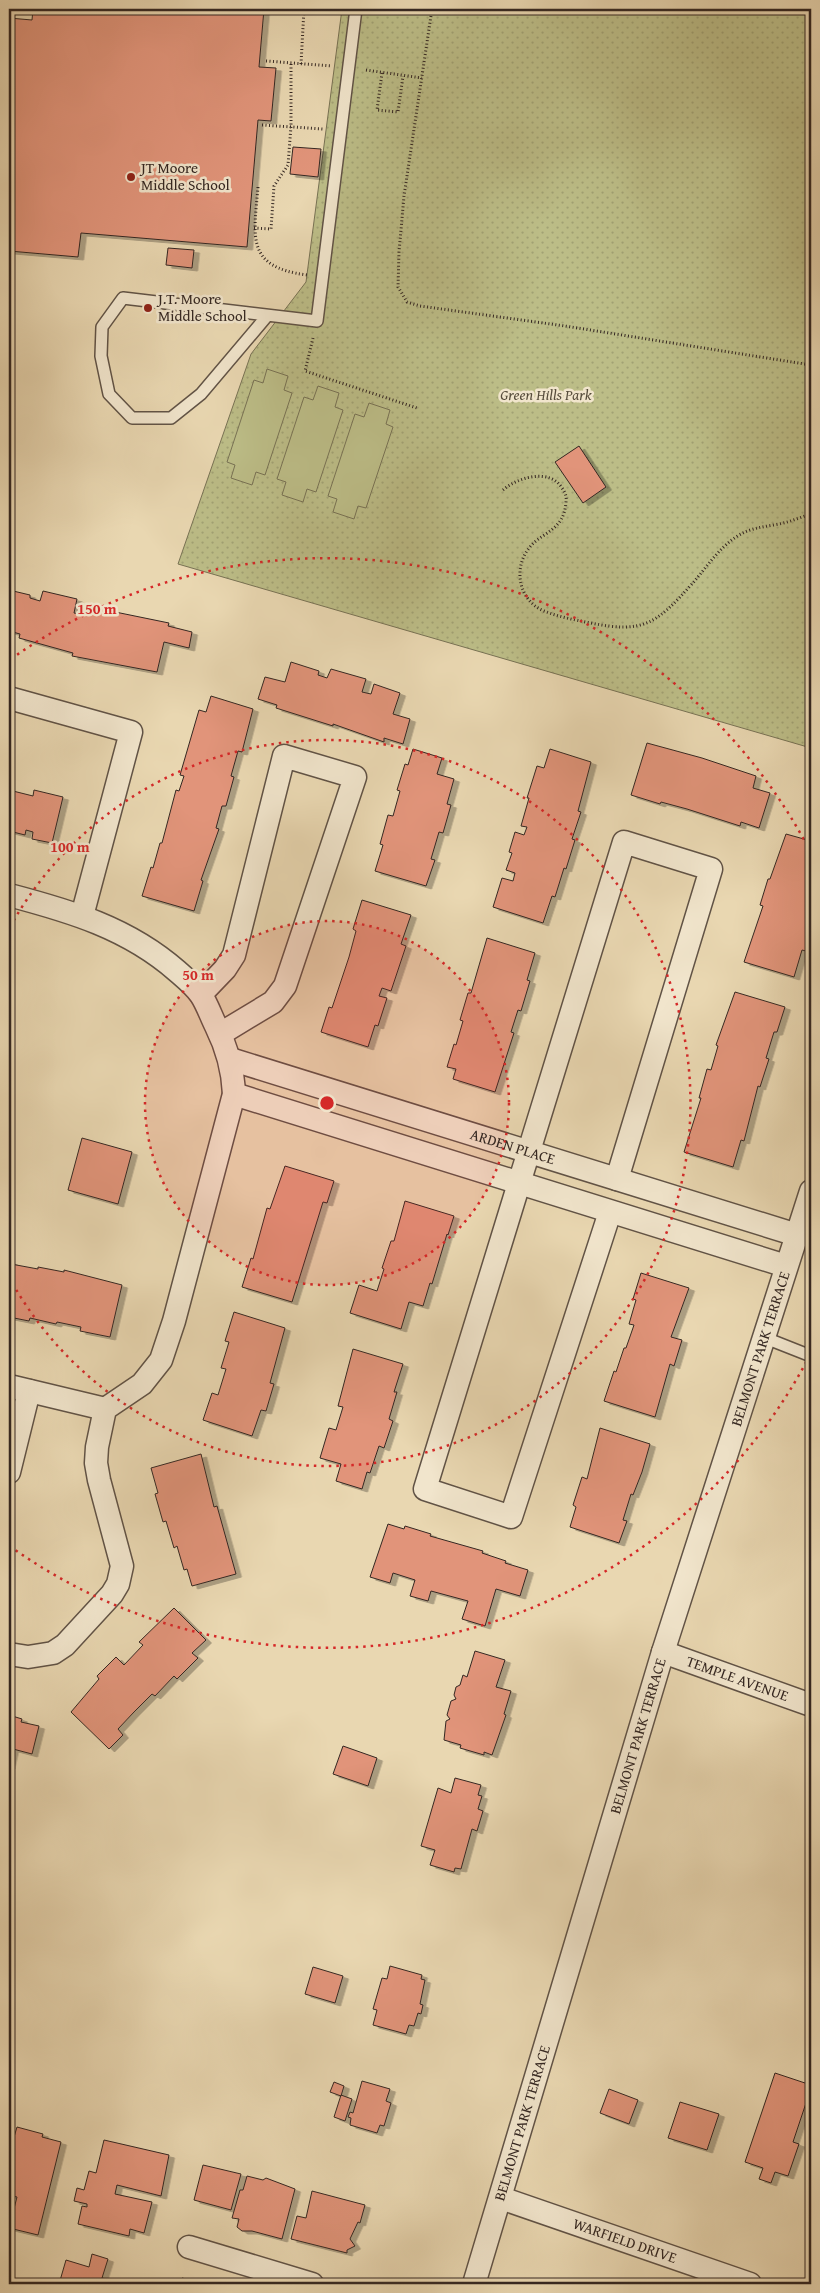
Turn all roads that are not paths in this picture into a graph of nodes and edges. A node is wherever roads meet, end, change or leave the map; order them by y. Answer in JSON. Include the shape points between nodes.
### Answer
{"nodes":[{"id":1,"x":356,"y":9,"type":"edge"},
{"id":2,"x":267,"y":316,"type":"junction"},
{"id":3,"x":9,"y":698,"type":"edge"},
{"id":4,"x":9,"y":894,"type":"edge"},
{"id":5,"x":82,"y":916,"type":"junction"},
{"id":6,"x":200,"y":994,"type":"junction"},
{"id":7,"x":220,"y":1034,"type":"junction"},
{"id":8,"x":230,"y":1059,"type":"junction"},
{"id":9,"x":234,"y":1094,"type":"junction"},
{"id":10,"x":530,"y":1152,"type":"junction"},
{"id":11,"x":617,"y":1179,"type":"junction"},
{"id":12,"x":520,"y":1184,"type":"junction"},
{"id":13,"x":811,"y":1191,"type":"edge"},
{"id":14,"x":610,"y":1212,"type":"junction"},
{"id":15,"x":796,"y":1235,"type":"junction"},
{"id":16,"x":786,"y":1266,"type":"junction"},
{"id":17,"x":763,"y":1337,"type":"junction"},
{"id":18,"x":811,"y":1356,"type":"edge"},
{"id":19,"x":19,"y":1388,"type":"edge"},
{"id":20,"x":105,"y":1409,"type":"junction"},
{"id":21,"x":9,"y":1472,"type":"edge"},
{"id":22,"x":663,"y":1652,"type":"junction"},
{"id":23,"x":9,"y":1654,"type":"edge"},
{"id":24,"x":811,"y":1705,"type":"edge"},
{"id":25,"x":500,"y":2198,"type":"junction"},
{"id":26,"x":189,"y":2247,"type":"dead end"},
{"id":27,"x":312,"y":2284,"type":"edge"},
{"id":28,"x":474,"y":2284,"type":"edge"},
{"id":29,"x":750,"y":2284,"type":"edge"}],
"edges":[{"from":1,"to":2,"type":"lane","via":[[317,321]]},
{"from":2,"to":2,"type":"lane","via":[[123,298],[102,327],[101,356],[109,394],[132,418],[171,418],[201,394]]},
{"from":3,"to":5,"type":"street","via":[[130,732]]},
{"from":4,"to":5,"type":"street"},
{"from":5,"to":6,"type":"street","via":[[141,944],[172,966]]},
{"from":6,"to":7,"type":"street"},
{"from":6,"to":7,"type":"street","via":[[226,969],[234,955],[284,756],[355,777],[285,986],[273,1002]]},
{"from":7,"to":8,"type":"street"},
{"from":8,"to":9,"type":"street"},
{"from":8,"to":10,"type":"street","name":"ARDEN PLACE"},
{"from":9,"to":12,"type":"street"},
{"from":9,"to":20,"type":"street","via":[[161,1360],[142,1384]]},
{"from":10,"to":11,"type":"street","name":"ARDEN PLACE"},
{"from":10,"to":11,"type":"street","via":[[624,842],[711,869]]},
{"from":10,"to":12,"type":"street"},
{"from":11,"to":15,"type":"street","name":"ARDEN PLACE"},
{"from":12,"to":14,"type":"street"},
{"from":12,"to":14,"type":"street","via":[[425,1488],[511,1517]]},
{"from":13,"to":15,"type":"street","name":"BELMONT PARK TERRACE"},
{"from":14,"to":16,"type":"street"},
{"from":15,"to":16,"type":"street","name":"BELMONT PARK TERRACE"},
{"from":16,"to":17,"type":"street","name":"BELMONT PARK TERRACE"},
{"from":17,"to":18,"type":"lane"},
{"from":17,"to":22,"type":"street","name":"BELMONT PARK TERRACE"},
{"from":19,"to":20,"type":"street"},
{"from":19,"to":21,"type":"street"},
{"from":20,"to":23,"type":"street","via":[[96,1464],[122,1566],[118,1584],[66,1644],[53,1653],[28,1657]]},
{"from":22,"to":24,"type":"street","name":"TEMPLE AVENUE"},
{"from":22,"to":25,"type":"street","name":"BELMONT PARK TERRACE"},
{"from":25,"to":28,"type":"street","name":"BELMONT PARK TERRACE"},
{"from":25,"to":29,"type":"street","name":"WARFIELD DRIVE"},
{"from":26,"to":27,"type":"street"}]}
